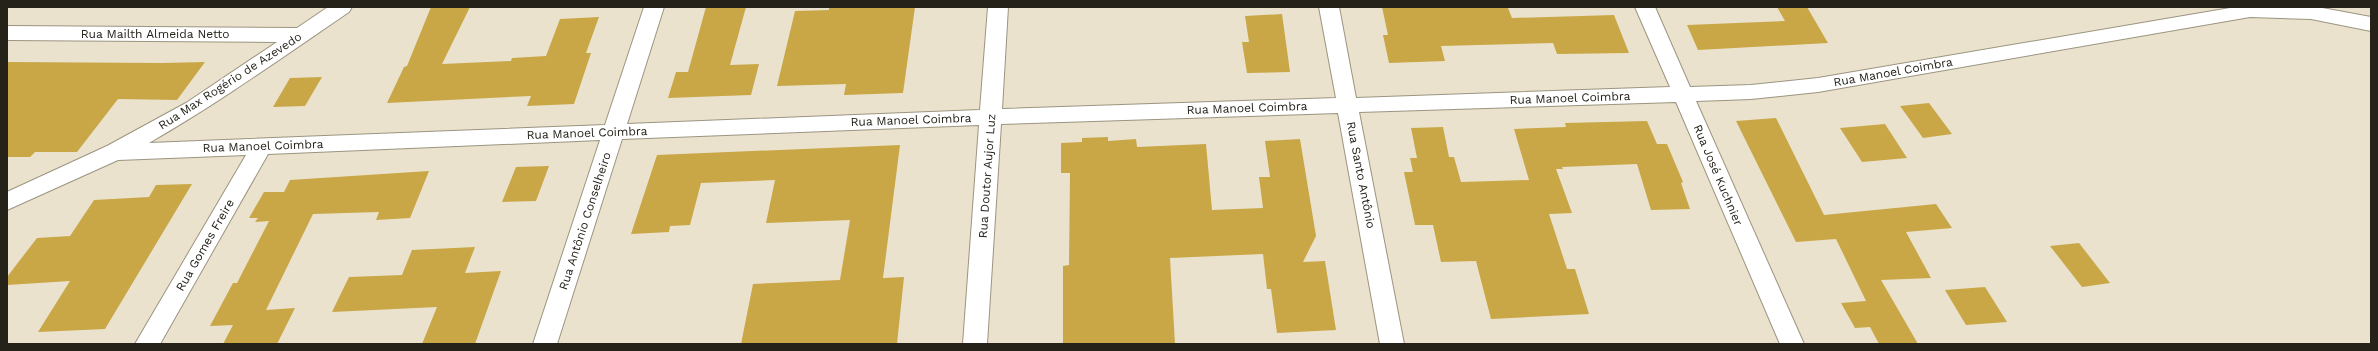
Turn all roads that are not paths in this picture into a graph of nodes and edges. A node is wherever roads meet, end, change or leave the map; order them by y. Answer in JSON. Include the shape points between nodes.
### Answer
{"nodes":[{"id":1,"x":342,"y":7,"type":"edge"},
{"id":2,"x":654,"y":7,"type":"edge"},
{"id":3,"x":998,"y":7,"type":"edge"},
{"id":4,"x":1329,"y":7,"type":"edge"},
{"id":5,"x":1645,"y":7,"type":"edge"},
{"id":6,"x":2357,"y":17,"type":"edge"},
{"id":7,"x":7,"y":33,"type":"edge"},
{"id":8,"x":302,"y":35,"type":"junction"},
{"id":9,"x":1683,"y":94,"type":"junction"},
{"id":10,"x":1347,"y":104,"type":"junction"},
{"id":11,"x":991,"y":117,"type":"junction"},
{"id":12,"x":614,"y":132,"type":"junction"},
{"id":13,"x":262,"y":146,"type":"junction"},
{"id":14,"x":115,"y":152,"type":"junction"},
{"id":15,"x":17,"y":192,"type":"edge"},
{"id":16,"x":7,"y":202,"type":"edge"},
{"id":17,"x":147,"y":344,"type":"edge"},
{"id":18,"x":545,"y":344,"type":"edge"},
{"id":19,"x":975,"y":344,"type":"edge"},
{"id":20,"x":1392,"y":344,"type":"edge"},
{"id":21,"x":1792,"y":344,"type":"edge"}],
"edges":[{"from":1,"to":8,"type":"street","name":"Rua Max Rogério de Azevedo"},
{"from":2,"to":12,"type":"street","name":"Rua Antônio Conselheiro"},
{"from":3,"to":11,"type":"street","name":"Rua Doutor Aujor Luz"},
{"from":4,"to":10,"type":"street","name":"Rua Santo Antônio"},
{"from":5,"to":9,"type":"street","name":"Rua José Kuchnier"},
{"from":6,"to":9,"type":"street","name":"Rua Manoel Coimbra","via":[[2281,9],[2250,11],[1818,85],[1751,92]]},
{"from":7,"to":8,"type":"street","name":"Rua Mailth Almeida Netto"},
{"from":8,"to":14,"type":"street","name":"Rua Max Rogério de Azevedo","via":[[193,108]]},
{"from":9,"to":10,"type":"street","name":"Rua Manoel Coimbra"},
{"from":9,"to":21,"type":"street","name":"Rua José Kuchnier"},
{"from":10,"to":11,"type":"street","name":"Rua Manoel Coimbra"},
{"from":10,"to":20,"type":"street","name":"Rua Santo Antônio"},
{"from":11,"to":12,"type":"street","name":"Rua Manoel Coimbra"},
{"from":11,"to":19,"type":"street","name":"Rua Doutor Aujor Luz"},
{"from":12,"to":13,"type":"street","name":"Rua Manoel Coimbra"},
{"from":12,"to":18,"type":"street","name":"Rua Antônio Conselheiro"},
{"from":13,"to":14,"type":"street","name":"Rua Manoel Coimbra"},
{"from":13,"to":17,"type":"street","name":"Rua Gomes Freire"},
{"from":14,"to":15,"type":"street","name":"Rua Max Rogério de Azevedo"},
{"from":15,"to":16,"type":"street","name":"Rua Max Rogério de Azevedo"}]}
